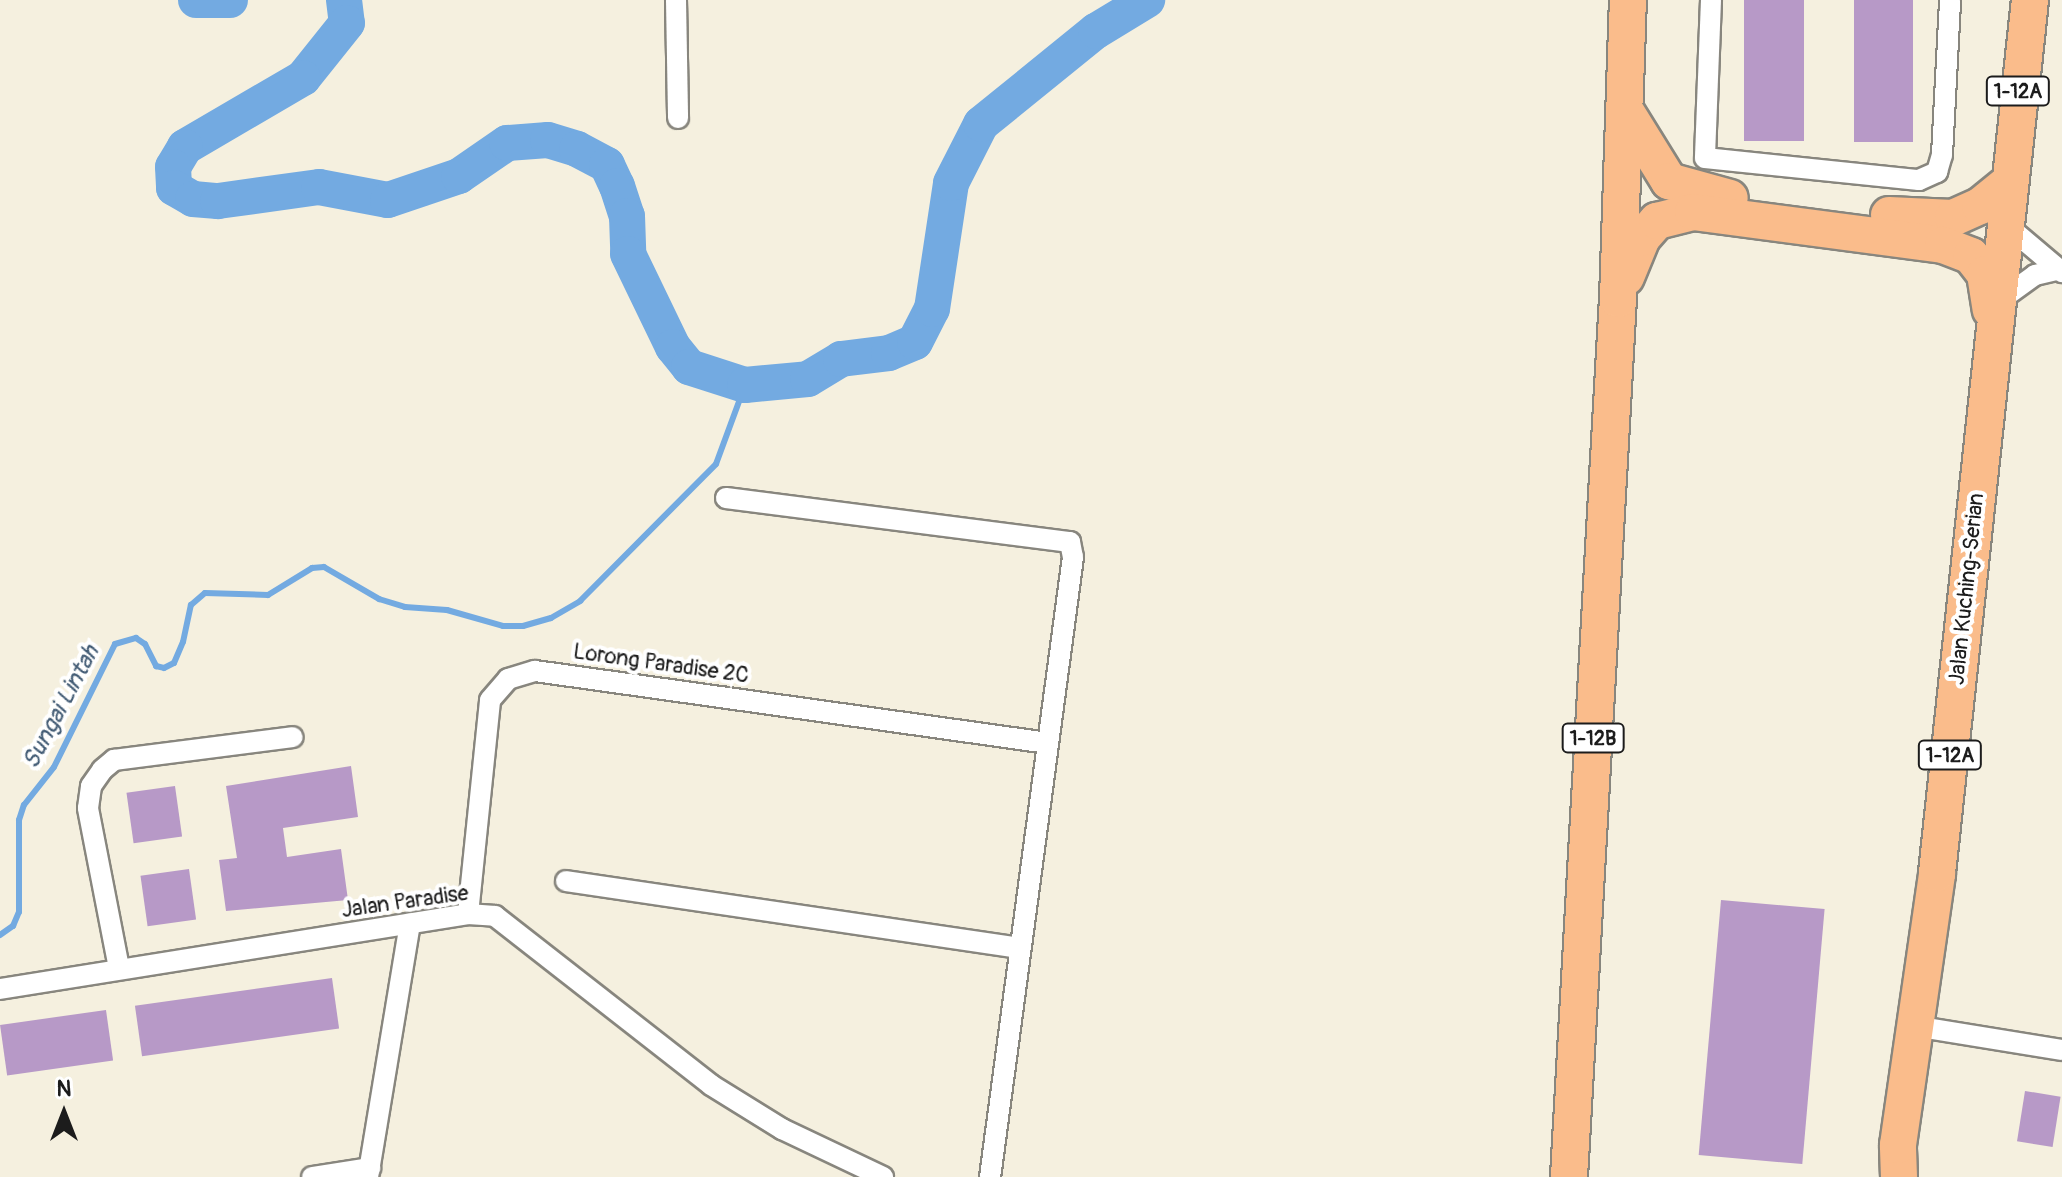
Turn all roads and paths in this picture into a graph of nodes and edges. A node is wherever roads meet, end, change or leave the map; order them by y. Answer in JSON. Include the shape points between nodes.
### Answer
{"nodes":[{"id":1,"x":676,"y":0,"type":"edge"},
{"id":2,"x":1711,"y":0,"type":"edge"},
{"id":3,"x":1950,"y":0,"type":"edge"},
{"id":4,"x":2018,"y":0,"type":"edge"},
{"id":5,"x":2030,"y":0,"type":"edge"},
{"id":6,"x":1632,"y":7,"type":"edge"},
{"id":7,"x":1625,"y":110,"type":"junction"},
{"id":8,"x":678,"y":118,"type":"dead end"},
{"id":9,"x":2015,"y":118,"type":"junction"},
{"id":10,"x":1705,"y":176,"type":"junction"},
{"id":11,"x":2008,"y":183,"type":"junction"},
{"id":12,"x":2005,"y":224,"type":"junction"},
{"id":13,"x":2060,"y":271,"type":"edge"},
{"id":14,"x":1618,"y":299,"type":"junction"},
{"id":15,"x":1996,"y":317,"type":"junction"},
{"id":16,"x":726,"y":498,"type":"dead end"},
{"id":17,"x":293,"y":737,"type":"dead end"},
{"id":18,"x":1048,"y":743,"type":"junction"},
{"id":19,"x":566,"y":881,"type":"dead end"},
{"id":20,"x":468,"y":914,"type":"junction"},
{"id":21,"x":410,"y":923,"type":"junction"},
{"id":22,"x":1020,"y":948,"type":"junction"},
{"id":23,"x":119,"y":968,"type":"junction"},
{"id":24,"x":0,"y":989,"type":"edge"},
{"id":25,"x":1914,"y":1026,"type":"junction"},
{"id":26,"x":2062,"y":1050,"type":"edge"},
{"id":27,"x":369,"y":1172,"type":"edge"},
{"id":28,"x":853,"y":1172,"type":"edge"},
{"id":29,"x":312,"y":1177,"type":"edge"},
{"id":30,"x":883,"y":1177,"type":"edge"},
{"id":31,"x":990,"y":1177,"type":"edge"},
{"id":32,"x":1569,"y":1177,"type":"edge"},
{"id":33,"x":1899,"y":1177,"type":"edge"}],
"edges":[{"from":1,"to":8,"type":"street"},
{"from":2,"to":10,"type":"street"},
{"from":3,"to":10,"type":"street","via":[[1942,155],[1931,177]]},
{"from":4,"to":9,"type":"street"},
{"from":5,"to":9,"type":"highway","name":"Jalan Kuching-Serian","number":"1-12A"},
{"from":6,"to":7,"type":"highway","number":"1-12B"},
{"from":7,"to":10,"type":"highway","via":[[1669,181]]},
{"from":7,"to":14,"type":"highway","number":"1-12B"},
{"from":9,"to":11,"type":"highway","name":"Jalan Kuching-Serian","number":"1-12A"},
{"from":10,"to":11,"type":"highway","via":[[1912,219],[1953,218],[1980,206]]},
{"from":11,"to":12,"type":"highway","name":"Jalan Kuching-Serian","number":"1-12A"},
{"from":12,"to":13,"type":"street"},
{"from":12,"to":15,"type":"highway","name":"Jalan Kuching-Serian","number":"1-12A"},
{"from":13,"to":15,"type":"street","via":[[2035,275]]},
{"from":14,"to":15,"type":"highway","via":[[1642,238],[1657,221],[1693,212],[1943,245],[1971,256],[1985,274]]},
{"from":14,"to":32,"type":"highway","number":"1-12B"},
{"from":15,"to":25,"type":"highway","name":"Jalan Kuching-Serian","number":"1-12A","via":[[1939,859]]},
{"from":16,"to":18,"type":"street","via":[[1070,542],[1073,557]]},
{"from":17,"to":23,"type":"street","via":[[114,760],[102,770],[91,786],[88,808]]},
{"from":18,"to":20,"type":"street","name":"Lorong Paradise 2C","via":[[546,672],[508,679],[490,700]]},
{"from":18,"to":22,"type":"street"},
{"from":19,"to":22,"type":"street"},
{"from":20,"to":21,"type":"street","name":"Jalan Paradise"},
{"from":20,"to":28,"type":"street","name":"Jalan Paradise","via":[[495,916],[711,1085]]},
{"from":21,"to":23,"type":"street","name":"Jalan Paradise"},
{"from":21,"to":27,"type":"street"},
{"from":22,"to":31,"type":"street"},
{"from":23,"to":24,"type":"street","name":"Jalan Paradise"},
{"from":25,"to":26,"type":"street"},
{"from":25,"to":33,"type":"highway","name":"Jalan Kuching-Serian","number":"1-12A"},
{"from":27,"to":29,"type":"street"},
{"from":28,"to":30,"type":"street","name":"Jalan Paradise"}]}
